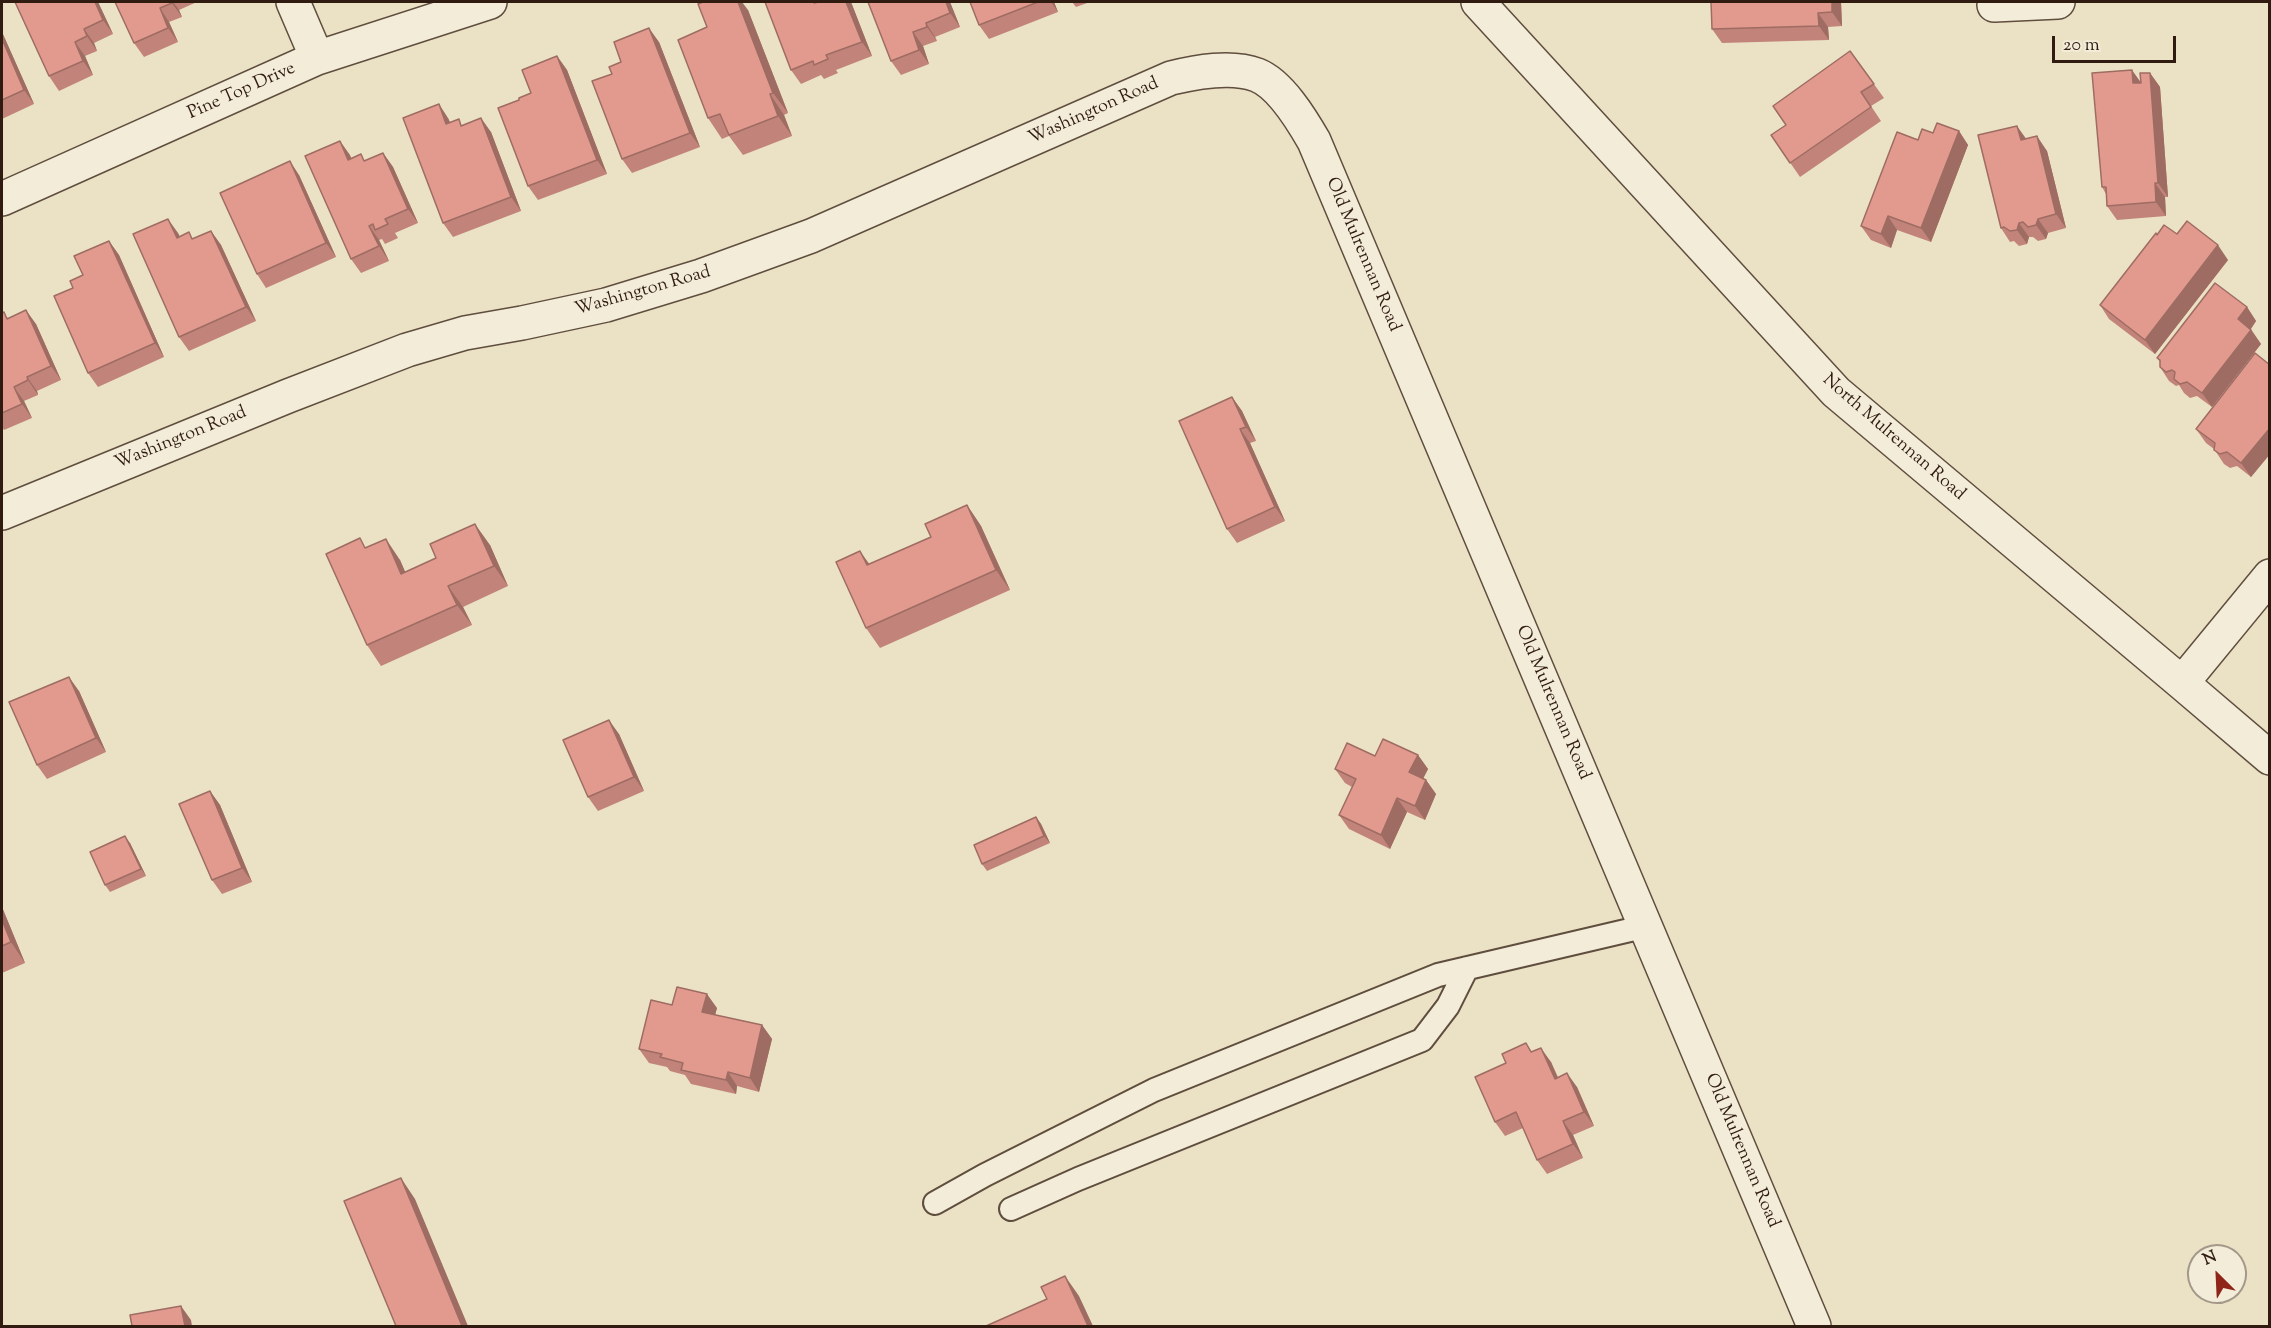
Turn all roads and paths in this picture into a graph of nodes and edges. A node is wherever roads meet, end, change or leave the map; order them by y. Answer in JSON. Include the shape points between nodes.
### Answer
{"nodes":[{"id":1,"x":293,"y":2,"type":"edge"},
{"id":2,"x":490,"y":2,"type":"edge"},
{"id":3,"x":1478,"y":2,"type":"edge"},
{"id":4,"x":2058,"y":2,"type":"edge"},
{"id":5,"x":1994,"y":5,"type":"dead end"},
{"id":6,"x":317,"y":58,"type":"junction"},
{"id":7,"x":1275,"y":88,"type":"joint"},
{"id":8,"x":2,"y":199,"type":"edge"},
{"id":9,"x":2,"y":513,"type":"edge"},
{"id":10,"x":2270,"y":576,"type":"edge"},
{"id":11,"x":2182,"y":682,"type":"junction"},
{"id":12,"x":2270,"y":759,"type":"edge"},
{"id":13,"x":1647,"y":926,"type":"junction"},
{"id":14,"x":1467,"y":968,"type":"junction"},
{"id":15,"x":935,"y":1203,"type":"dead end"},
{"id":16,"x":1011,"y":1209,"type":"dead end"},
{"id":17,"x":1814,"y":1326,"type":"edge"}],
"edges":[{"from":1,"to":6,"type":"street"},
{"from":2,"to":6,"type":"street","name":"Pine Top Drive"},
{"from":3,"to":11,"type":"street","name":"North Mulrennan Road","via":[[1836,392]]},
{"from":4,"to":5,"type":"street"},
{"from":6,"to":8,"type":"street","name":"Pine Top Drive"},
{"from":7,"to":9,"type":"street","name":"Washington Road","via":[[1258,75],[1233,71],[1203,71],[1171,78],[811,236],[606,305],[465,333],[407,350]]},
{"from":7,"to":13,"type":"street","name":"Old Mulrennan Road","via":[[1295,109],[1314,141]]},
{"from":10,"to":11,"type":"street"},
{"from":11,"to":12,"type":"street","name":"North Mulrennan Road"},
{"from":13,"to":14,"type":"lane"},
{"from":13,"to":17,"type":"street","name":"Old Mulrennan Road"},
{"from":14,"to":15,"type":"lane","via":[[1438,975],[1154,1090]]},
{"from":14,"to":16,"type":"lane","via":[[1448,1006],[1422,1040]]}]}
